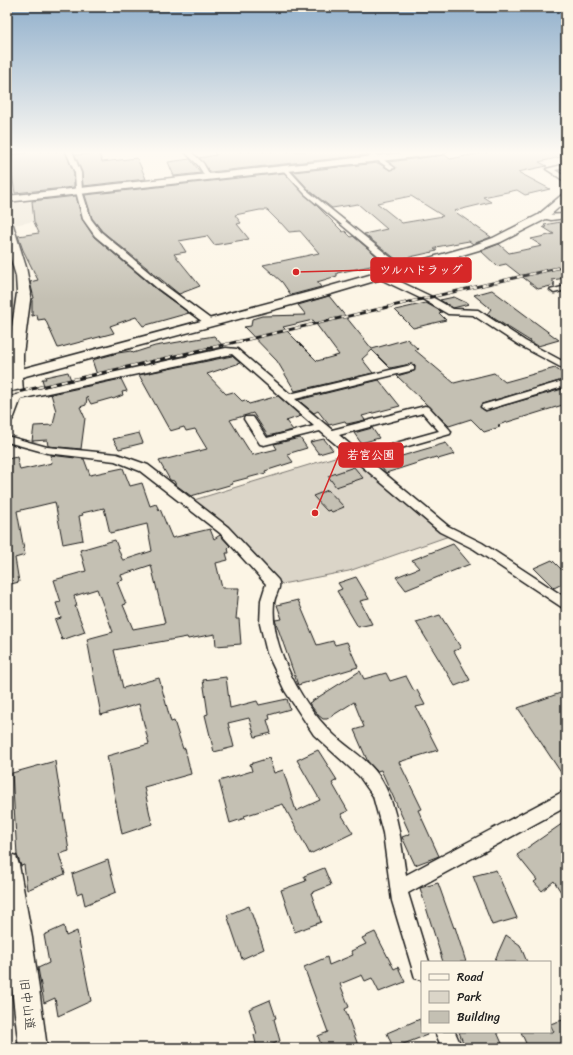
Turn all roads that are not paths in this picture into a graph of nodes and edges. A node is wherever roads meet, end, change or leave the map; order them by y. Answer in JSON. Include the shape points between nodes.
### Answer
{"nodes":[{"id":1,"x":81,"y":200,"type":"edge"},
{"id":2,"x":316,"y":200,"type":"edge"},
{"id":3,"x":561,"y":200,"type":"edge"},
{"id":4,"x":566,"y":216,"type":"edge"},
{"id":5,"x":542,"y":217,"type":"junction"},
{"id":6,"x":7,"y":225,"type":"edge"},
{"id":7,"x":402,"y":270,"type":"junction"},
{"id":8,"x":381,"y":276,"type":"junction"},
{"id":9,"x":566,"y":288,"type":"edge"},
{"id":10,"x":554,"y":290,"type":"dead end"},
{"id":11,"x":210,"y":322,"type":"junction"},
{"id":12,"x":411,"y":368,"type":"dead end"},
{"id":13,"x":566,"y":368,"type":"edge"},
{"id":14,"x":11,"y":376,"type":"edge"},
{"id":15,"x":566,"y":383,"type":"edge"},
{"id":16,"x":289,"y":397,"type":"junction"},
{"id":17,"x":14,"y":398,"type":"junction"},
{"id":18,"x":486,"y":407,"type":"dead end"},
{"id":19,"x":7,"y":417,"type":"edge"},
{"id":20,"x":248,"y":419,"type":"dead end"},
{"id":21,"x":326,"y":430,"type":"junction"},
{"id":22,"x":7,"y":439,"type":"edge"},
{"id":23,"x":358,"y":457,"type":"junction"},
{"id":24,"x":566,"y":605,"type":"edge"},
{"id":25,"x":566,"y":798,"type":"edge"},
{"id":26,"x":7,"y":865,"type":"edge"},
{"id":27,"x":399,"y":888,"type":"junction"},
{"id":28,"x":421,"y":966,"type":"edge"},
{"id":29,"x":445,"y":1033,"type":"edge"},
{"id":30,"x":33,"y":1048,"type":"edge"},
{"id":31,"x":452,"y":1048,"type":"edge"}],
"edges":[{"from":1,"to":11,"type":"street","via":[[87,219],[98,234],[160,286]]},
{"from":2,"to":7,"type":"street"},
{"from":3,"to":5,"type":"main road"},
{"from":4,"to":5,"type":"street"},
{"from":5,"to":7,"type":"main road","via":[[482,245]]},
{"from":6,"to":14,"type":"main road","via":[[23,277],[24,292]]},
{"from":7,"to":8,"type":"main road"},
{"from":8,"to":11,"type":"main road"},
{"from":8,"to":13,"type":"street","via":[[451,312],[475,312]]},
{"from":9,"to":10,"type":"street"},
{"from":11,"to":14,"type":"main road"},
{"from":12,"to":16,"type":"street"},
{"from":14,"to":17,"type":"main road","via":[[16,393]]},
{"from":15,"to":18,"type":"street"},
{"from":16,"to":17,"type":"street","via":[[234,351],[226,351]]},
{"from":16,"to":21,"type":"street"},
{"from":17,"to":19,"type":"main road"},
{"from":20,"to":21,"type":"street","via":[[264,442]]},
{"from":21,"to":23,"type":"street"},
{"from":21,"to":23,"type":"street","via":[[425,409],[446,432]]},
{"from":22,"to":27,"type":"street","via":[[47,450],[117,458],[144,468],[224,530],[267,576],[273,583],[268,600],[267,624],[273,648],[303,710],[323,735],[369,775],[380,793],[386,811]]},
{"from":23,"to":24,"type":"street","via":[[444,529],[478,546]]},
{"from":25,"to":27,"type":"street"},
{"from":26,"to":30,"type":"main road","name":"旧中山道"},
{"from":27,"to":28,"type":"street"},
{"from":29,"to":31,"type":"street"}]}
